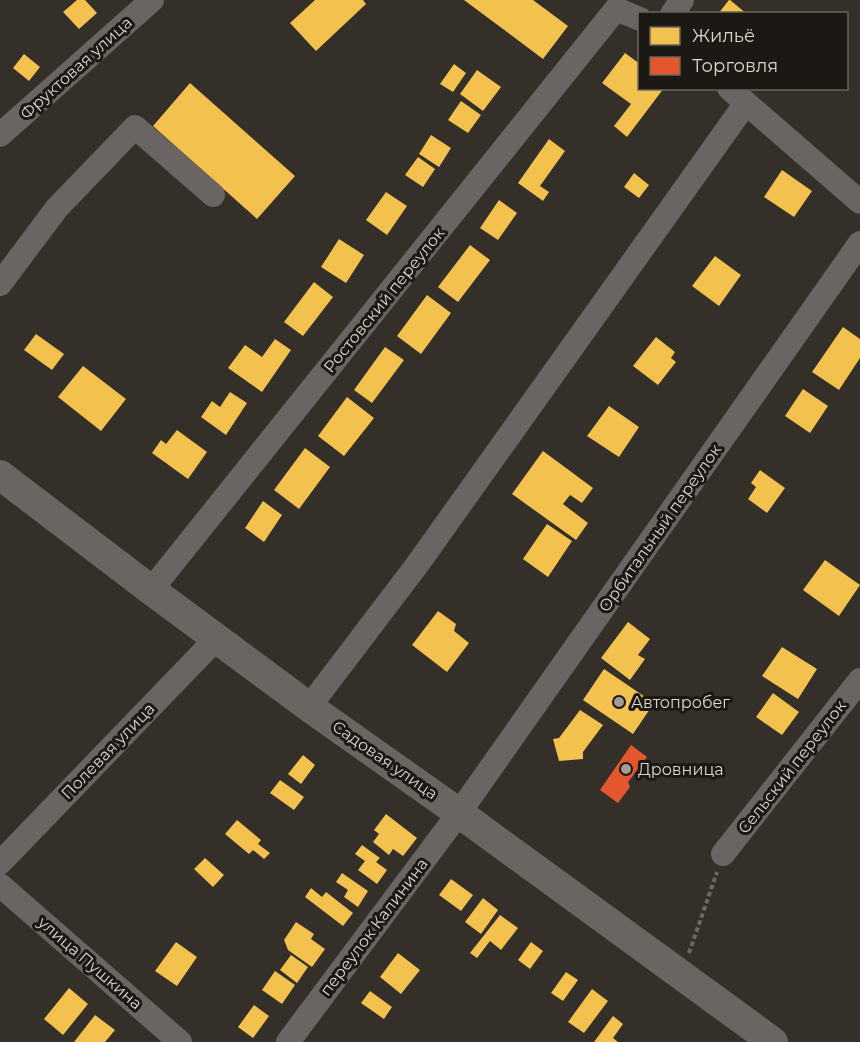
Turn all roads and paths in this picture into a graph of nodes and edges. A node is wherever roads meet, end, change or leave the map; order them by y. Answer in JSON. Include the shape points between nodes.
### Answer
{"nodes":[{"id":1,"x":152,"y":0,"type":"edge"},
{"id":2,"x":638,"y":19,"type":"edge"},
{"id":3,"x":737,"y":96,"type":"edge"},
{"id":4,"x":0,"y":135,"type":"edge"},
{"id":5,"x":213,"y":195,"type":"dead end"},
{"id":6,"x":860,"y":202,"type":"edge"},
{"id":7,"x":860,"y":243,"type":"edge"},
{"id":8,"x":0,"y":284,"type":"edge"},
{"id":9,"x":0,"y":475,"type":"edge"},
{"id":10,"x":151,"y":590,"type":"junction"},
{"id":11,"x":216,"y":639,"type":"junction"},
{"id":12,"x":860,"y":680,"type":"edge"},
{"id":13,"x":309,"y":707,"type":"junction"},
{"id":14,"x":459,"y":813,"type":"junction"},
{"id":15,"x":723,"y":854,"type":"joint"},
{"id":16,"x":0,"y":863,"type":"edge"},
{"id":17,"x":0,"y":885,"type":"edge"},
{"id":18,"x":682,"y":975,"type":"junction"},
{"id":19,"x":180,"y":1042,"type":"edge"},
{"id":20,"x":288,"y":1042,"type":"edge"},
{"id":21,"x":773,"y":1042,"type":"edge"}],
"edges":[{"from":1,"to":4,"type":"street","name":"Фруктовая улица"},
{"from":2,"to":10,"type":"street","name":"Ростовский переулок","via":[[616,9]]},
{"from":3,"to":6,"type":"street"},
{"from":3,"to":13,"type":"street","via":[[417,565]]},
{"from":5,"to":8,"type":"street","via":[[135,127],[57,208]]},
{"from":7,"to":14,"type":"street","name":"Орбитальный переулок"},
{"from":9,"to":10,"type":"main road","name":"Садовая улица"},
{"from":10,"to":11,"type":"main road","name":"Садовая улица"},
{"from":11,"to":13,"type":"main road","name":"Садовая улица"},
{"from":11,"to":16,"type":"street","name":"Полевая улица"},
{"from":12,"to":15,"type":"street","name":"Сельский переулок"},
{"from":13,"to":14,"type":"main road","name":"Садовая улица"},
{"from":14,"to":18,"type":"main road","name":"Садовая улица"},
{"from":14,"to":20,"type":"street","name":"переулок Калинина"},
{"from":15,"to":18,"type":"path"},
{"from":17,"to":19,"type":"street","name":"улица Пушкина"},
{"from":18,"to":21,"type":"main road","name":"Садовая улица"}]}
